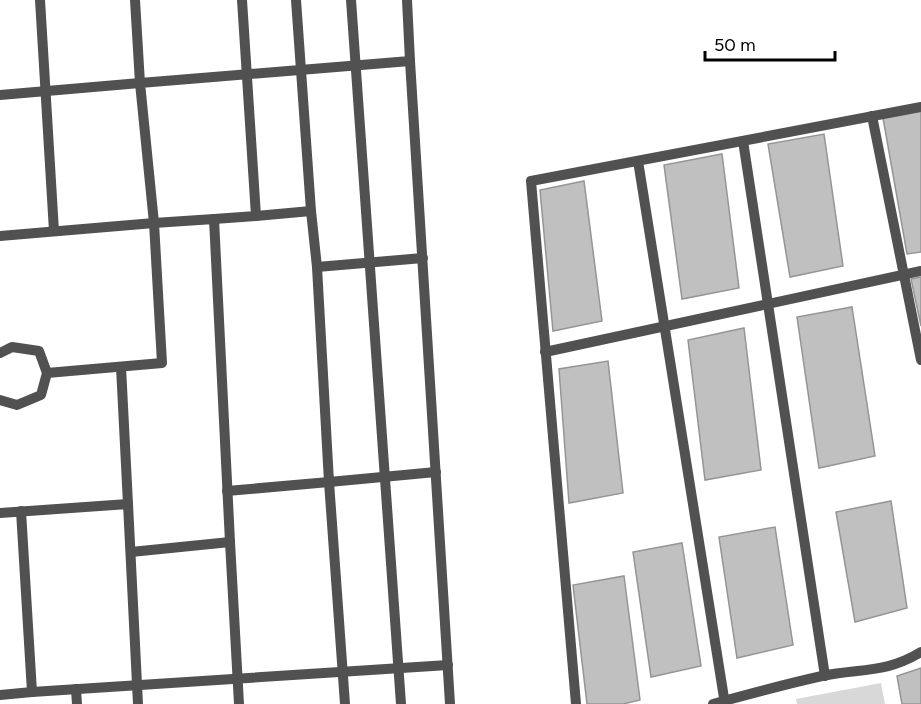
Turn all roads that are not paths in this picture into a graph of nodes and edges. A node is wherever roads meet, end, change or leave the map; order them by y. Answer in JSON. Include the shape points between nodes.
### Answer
{"nodes":[{"id":1,"x":40,"y":0,"type":"edge"},
{"id":2,"x":135,"y":0,"type":"edge"},
{"id":3,"x":242,"y":0,"type":"edge"},
{"id":4,"x":296,"y":0,"type":"edge"},
{"id":5,"x":351,"y":0,"type":"edge"},
{"id":6,"x":407,"y":0,"type":"edge"},
{"id":7,"x":410,"y":61,"type":"junction"},
{"id":8,"x":140,"y":82,"type":"junction"},
{"id":9,"x":0,"y":95,"type":"edge"},
{"id":10,"x":921,"y":107,"type":"edge"},
{"id":11,"x":872,"y":116,"type":"junction"},
{"id":12,"x":743,"y":141,"type":"junction"},
{"id":13,"x":638,"y":161,"type":"junction"},
{"id":14,"x":311,"y":211,"type":"junction"},
{"id":15,"x":256,"y":216,"type":"junction"},
{"id":16,"x":214,"y":219,"type":"junction"},
{"id":17,"x":154,"y":223,"type":"junction"},
{"id":18,"x":54,"y":231,"type":"junction"},
{"id":19,"x":0,"y":236,"type":"edge"},
{"id":20,"x":423,"y":258,"type":"junction"},
{"id":21,"x":317,"y":267,"type":"junction"},
{"id":22,"x":921,"y":271,"type":"edge"},
{"id":23,"x":545,"y":352,"type":"junction"},
{"id":24,"x":0,"y":353,"type":"edge"},
{"id":25,"x":921,"y":360,"type":"edge"},
{"id":26,"x":121,"y":367,"type":"junction"},
{"id":27,"x":47,"y":373,"type":"junction"},
{"id":28,"x":0,"y":400,"type":"edge"},
{"id":29,"x":436,"y":472,"type":"junction"},
{"id":30,"x":386,"y":477,"type":"junction"},
{"id":31,"x":329,"y":482,"type":"junction"},
{"id":32,"x":227,"y":491,"type":"junction"},
{"id":33,"x":128,"y":504,"type":"junction"},
{"id":34,"x":21,"y":511,"type":"junction"},
{"id":35,"x":0,"y":513,"type":"edge"},
{"id":36,"x":230,"y":542,"type":"junction"},
{"id":37,"x":131,"y":552,"type":"junction"},
{"id":38,"x":921,"y":652,"type":"edge"},
{"id":39,"x":448,"y":665,"type":"junction"},
{"id":40,"x":825,"y":675,"type":"junction"},
{"id":41,"x":76,"y":689,"type":"junction"},
{"id":42,"x":32,"y":692,"type":"junction"},
{"id":43,"x":0,"y":695,"type":"edge"},
{"id":44,"x":725,"y":702,"type":"edge"},
{"id":45,"x":77,"y":704,"type":"edge"},
{"id":46,"x":138,"y":704,"type":"edge"},
{"id":47,"x":239,"y":704,"type":"edge"},
{"id":48,"x":345,"y":704,"type":"edge"},
{"id":49,"x":401,"y":704,"type":"edge"},
{"id":50,"x":450,"y":704,"type":"edge"},
{"id":51,"x":576,"y":704,"type":"edge"},
{"id":52,"x":713,"y":704,"type":"edge"}],
"edges":[{"from":1,"to":18,"type":"lane"},
{"from":2,"to":8,"type":"lane"},
{"from":3,"to":15,"type":"lane"},
{"from":4,"to":14,"type":"lane"},
{"from":5,"to":30,"type":"lane"},
{"from":6,"to":7,"type":"lane"},
{"from":7,"to":8,"type":"lane"},
{"from":7,"to":20,"type":"lane"},
{"from":8,"to":9,"type":"lane"},
{"from":8,"to":17,"type":"lane"},
{"from":10,"to":11,"type":"lane"},
{"from":11,"to":12,"type":"lane"},
{"from":11,"to":25,"type":"lane"},
{"from":12,"to":13,"type":"lane"},
{"from":12,"to":40,"type":"lane"},
{"from":13,"to":23,"type":"lane","via":[[531,181]]},
{"from":13,"to":44,"type":"lane"},
{"from":14,"to":15,"type":"lane"},
{"from":14,"to":21,"type":"lane"},
{"from":15,"to":16,"type":"lane"},
{"from":16,"to":17,"type":"lane"},
{"from":16,"to":32,"type":"lane"},
{"from":17,"to":18,"type":"lane"},
{"from":17,"to":26,"type":"lane","via":[[162,363]]},
{"from":18,"to":19,"type":"lane"},
{"from":20,"to":21,"type":"lane"},
{"from":20,"to":29,"type":"lane"},
{"from":21,"to":31,"type":"lane"},
{"from":22,"to":23,"type":"lane"},
{"from":23,"to":51,"type":"lane"},
{"from":24,"to":27,"type":"lane","via":[[12,347],[39,351]]},
{"from":26,"to":27,"type":"lane"},
{"from":26,"to":33,"type":"lane"},
{"from":27,"to":28,"type":"lane","via":[[41,394],[17,405]]},
{"from":29,"to":30,"type":"lane"},
{"from":29,"to":39,"type":"lane"},
{"from":30,"to":31,"type":"lane"},
{"from":30,"to":49,"type":"lane"},
{"from":31,"to":32,"type":"lane"},
{"from":31,"to":48,"type":"lane"},
{"from":32,"to":36,"type":"lane"},
{"from":33,"to":34,"type":"lane"},
{"from":33,"to":37,"type":"lane"},
{"from":34,"to":35,"type":"lane"},
{"from":34,"to":42,"type":"lane"},
{"from":36,"to":37,"type":"lane"},
{"from":36,"to":47,"type":"lane"},
{"from":37,"to":46,"type":"lane"},
{"from":38,"to":40,"type":"lane","via":[[903,663]]},
{"from":39,"to":41,"type":"lane"},
{"from":39,"to":50,"type":"lane"},
{"from":40,"to":44,"type":"lane"},
{"from":41,"to":42,"type":"lane"},
{"from":41,"to":45,"type":"lane"},
{"from":42,"to":43,"type":"lane"},
{"from":44,"to":52,"type":"lane"}]}
